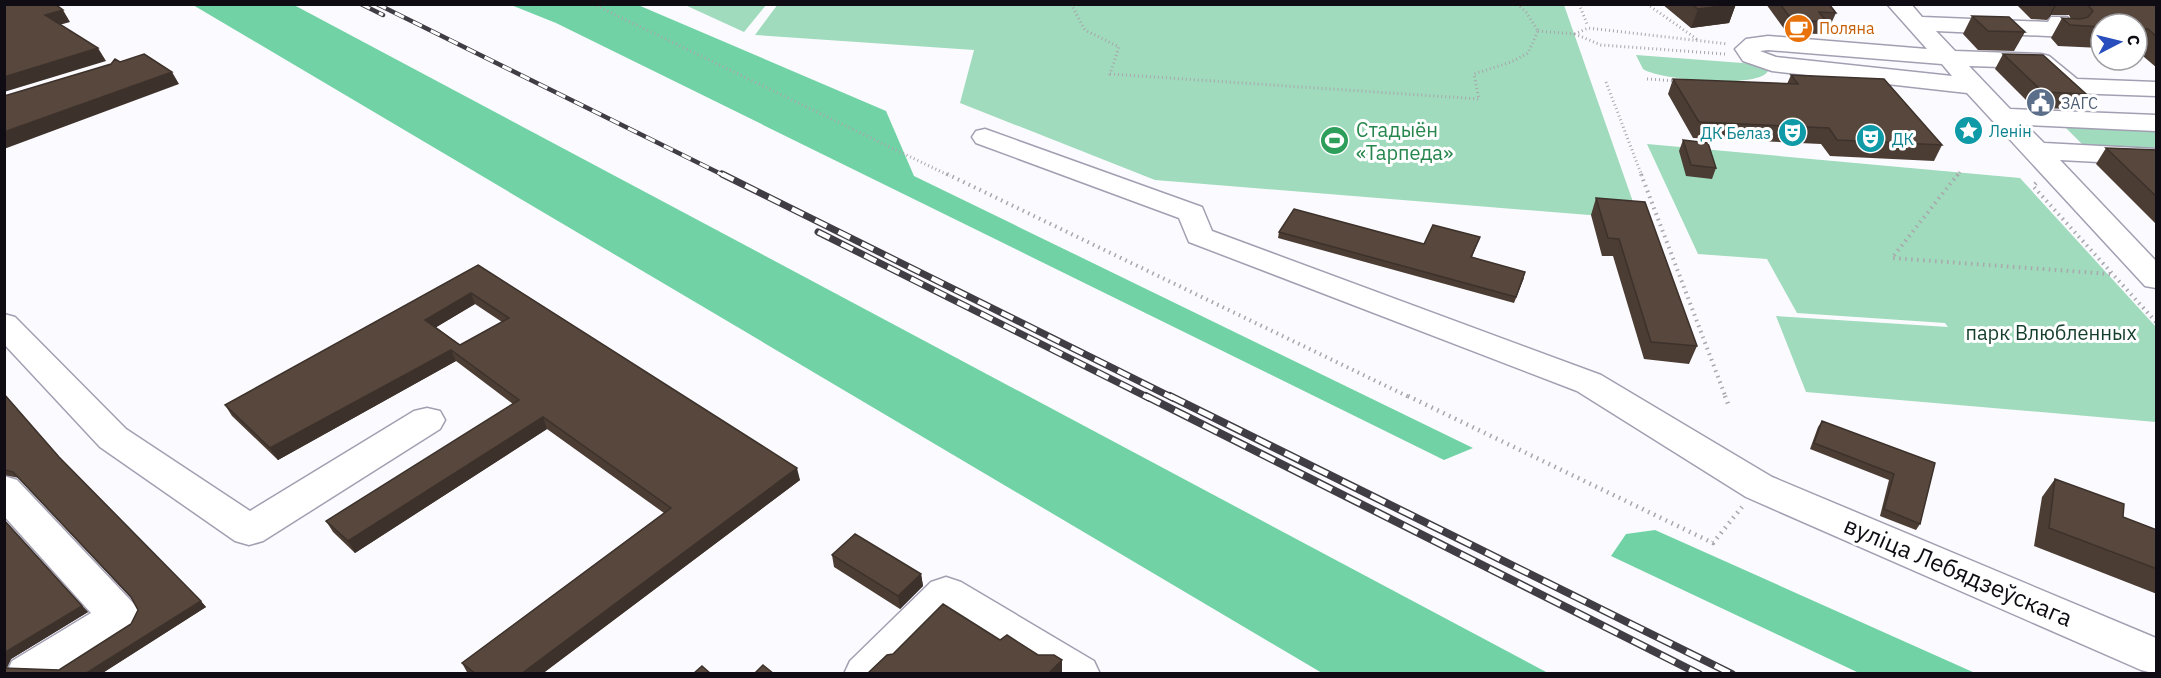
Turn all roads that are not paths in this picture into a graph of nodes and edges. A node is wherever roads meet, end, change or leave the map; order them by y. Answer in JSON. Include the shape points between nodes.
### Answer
{"nodes":[{"id":1,"x":1906,"y":14,"type":"edge"},
{"id":2,"x":2059,"y":22,"type":"dead end"},
{"id":3,"x":1949,"y":58,"type":"junction"},
{"id":4,"x":1975,"y":86,"type":"junction"},
{"id":5,"x":2157,"y":89,"type":"edge"},
{"id":6,"x":2002,"y":116,"type":"junction"},
{"id":7,"x":2157,"y":123,"type":"edge"},
{"id":8,"x":985,"y":137,"type":"dead end"},
{"id":9,"x":2036,"y":150,"type":"junction"},
{"id":10,"x":2157,"y":157,"type":"edge"},
{"id":11,"x":2157,"y":279,"type":"edge"},
{"id":12,"x":4,"y":324,"type":"edge"},
{"id":13,"x":427,"y":420,"type":"dead end"},
{"id":14,"x":4,"y":490,"type":"edge"},
{"id":15,"x":2157,"y":657,"type":"edge"},
{"id":16,"x":28,"y":674,"type":"edge"},
{"id":17,"x":866,"y":674,"type":"edge"},
{"id":18,"x":1078,"y":674,"type":"edge"}],
"edges":[{"from":1,"to":2,"type":"street","via":[[2068,30]]},
{"from":1,"to":3,"type":"street"},
{"from":3,"to":4,"type":"street"},
{"from":3,"to":4,"type":"street","via":[[1768,44],[1750,51],[1772,64]]},
{"from":3,"to":5,"type":"street","via":[[2041,61],[2071,86]]},
{"from":4,"to":6,"type":"street"},
{"from":6,"to":7,"type":"street"},
{"from":6,"to":9,"type":"street"},
{"from":8,"to":15,"type":"street","name":"вуліца Лебядзеўскага","via":[[1192,213],[1199,236],[1589,383],[1759,487]]},
{"from":9,"to":10,"type":"street"},
{"from":9,"to":11,"type":"street"},
{"from":12,"to":13,"type":"street","via":[[113,438],[249,530]]},
{"from":14,"to":16,"type":"street","via":[[120,617]]},
{"from":17,"to":18,"type":"street","via":[[945,594]]}]}
